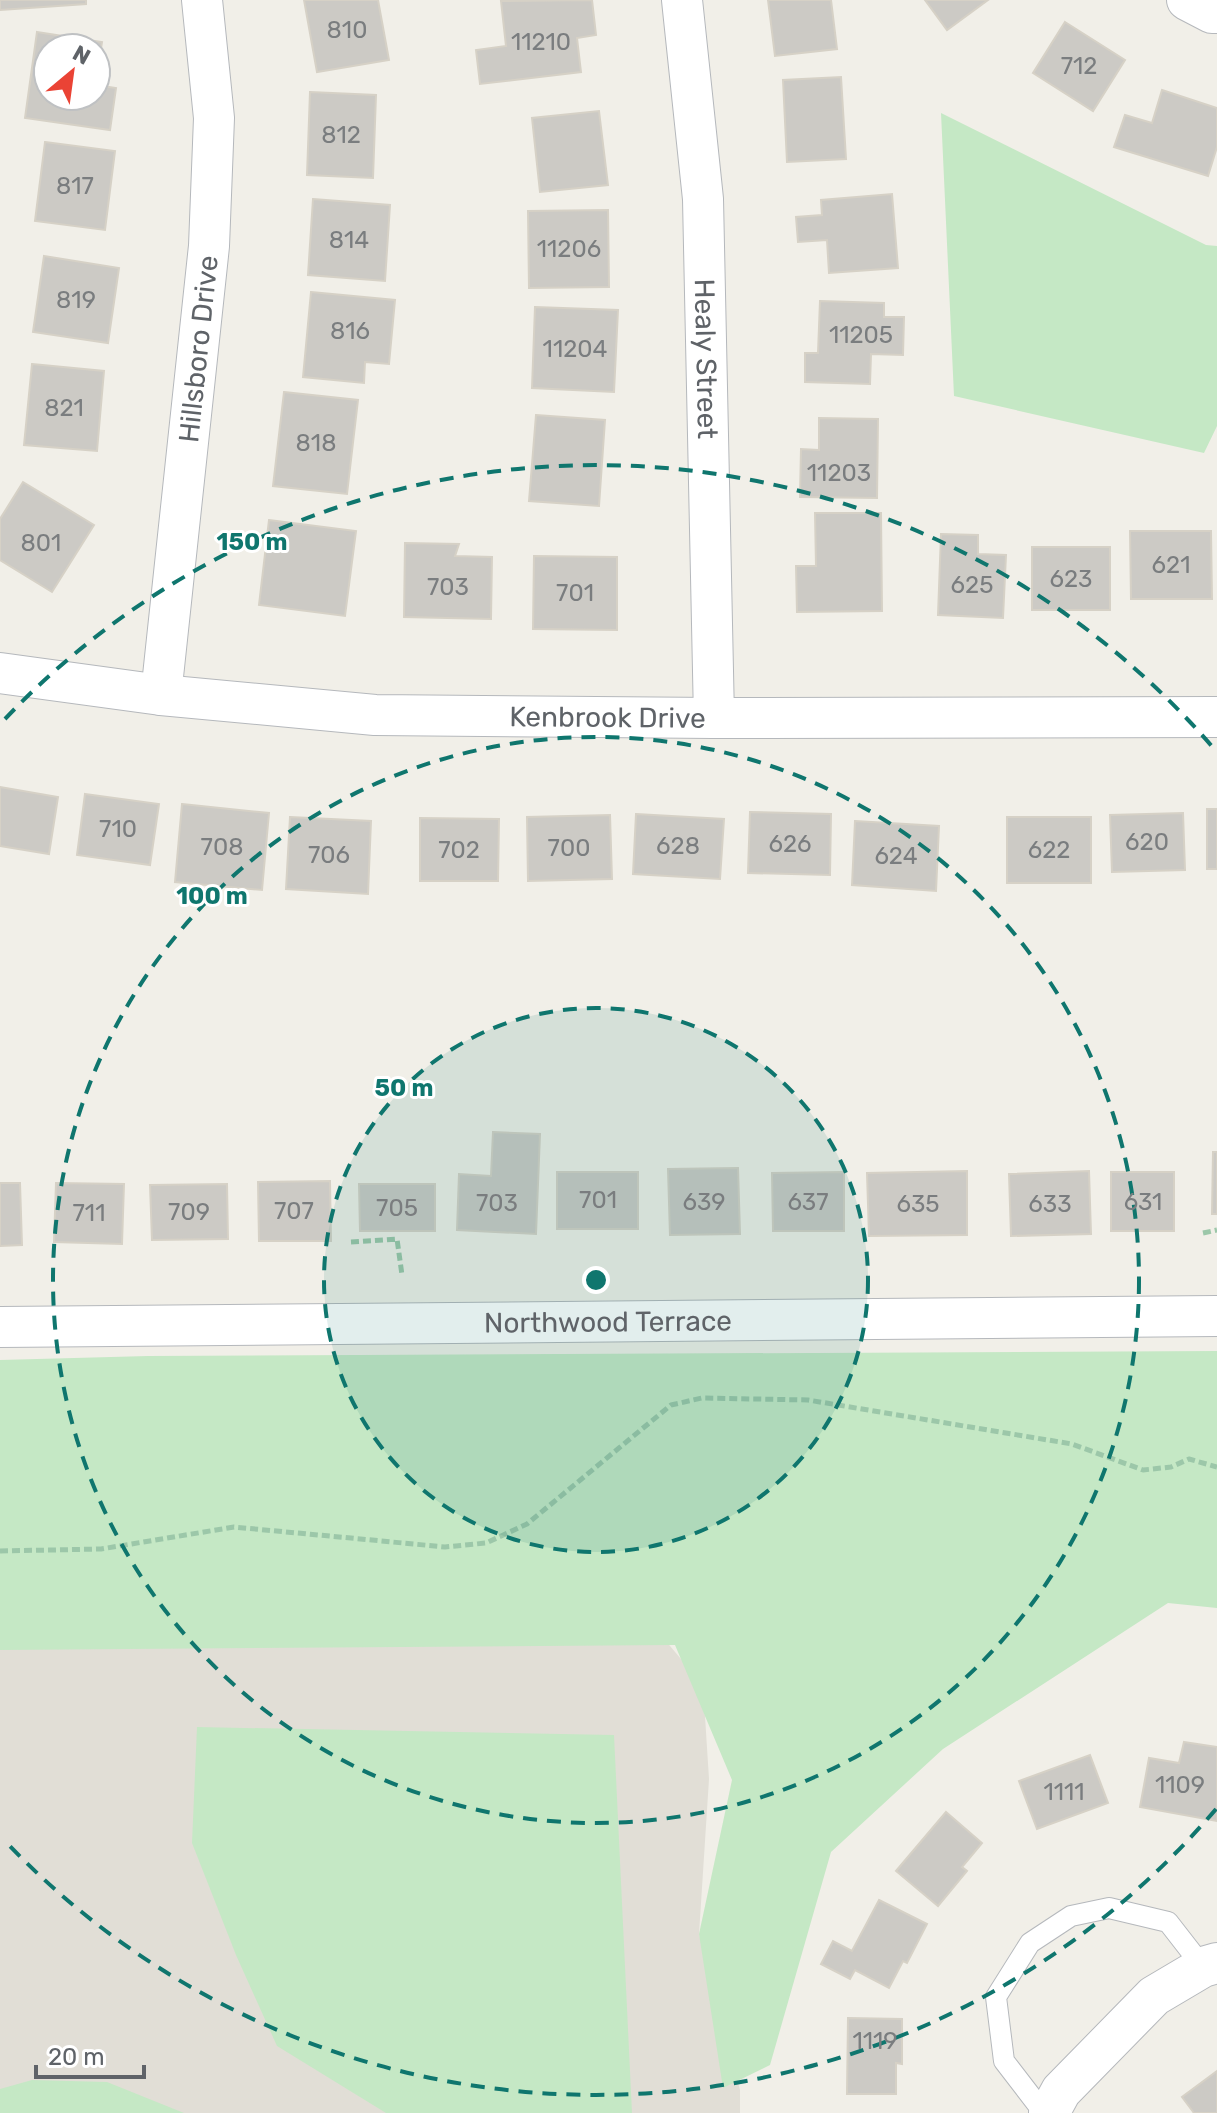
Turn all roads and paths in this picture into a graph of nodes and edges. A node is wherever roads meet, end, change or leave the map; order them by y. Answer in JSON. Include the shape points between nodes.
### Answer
{"nodes":[{"id":1,"x":202,"y":0,"type":"edge"},
{"id":2,"x":682,"y":0,"type":"edge"},
{"id":3,"x":1187,"y":0,"type":"edge"},
{"id":4,"x":1217,"y":13,"type":"edge"},
{"id":5,"x":0,"y":673,"type":"edge"},
{"id":6,"x":161,"y":695,"type":"junction"},
{"id":7,"x":1217,"y":717,"type":"edge"},
{"id":8,"x":714,"y":718,"type":"junction"},
{"id":9,"x":1217,"y":1230,"type":"edge"},
{"id":10,"x":1203,"y":1233,"type":"dead end"},
{"id":11,"x":351,"y":1242,"type":"dead end"},
{"id":12,"x":402,"y":1275,"type":"dead end"},
{"id":13,"x":1217,"y":1316,"type":"edge"},
{"id":14,"x":0,"y":1327,"type":"edge"},
{"id":15,"x":1217,"y":1467,"type":"edge"},
{"id":16,"x":0,"y":1551,"type":"edge"},
{"id":17,"x":1210,"y":1965,"type":"edge"},
{"id":18,"x":1046,"y":2113,"type":"edge"}],
"edges":[{"from":1,"to":6,"type":"street","name":"Hillsboro Drive","via":[[214,118],[209,246]]},
{"from":2,"to":8,"type":"street","name":"Healy Street","via":[[703,199]]},
{"from":3,"to":4,"type":"street"},
{"from":5,"to":6,"type":"street","name":"Kenbrook Drive"},
{"from":6,"to":8,"type":"street","name":"Kenbrook Drive","via":[[375,715]]},
{"from":7,"to":8,"type":"street","name":"Kenbrook Drive"},
{"from":9,"to":10,"type":"path"},
{"from":11,"to":12,"type":"path","via":[[397,1239]]},
{"from":13,"to":14,"type":"street","name":"Northwood Terrace"},
{"from":15,"to":16,"type":"path","via":[[1189,1459],[1143,1470],[1072,1444],[808,1400],[702,1398],[671,1405],[527,1524],[486,1543],[445,1547],[234,1527],[101,1549]]},
{"from":17,"to":18,"type":"street","via":[[1154,1996]]},
{"from":17,"to":18,"type":"lane","via":[[1168,1922],[1109,1908],[1071,1916],[1030,1943],[996,1997],[1004,2061]]}]}
